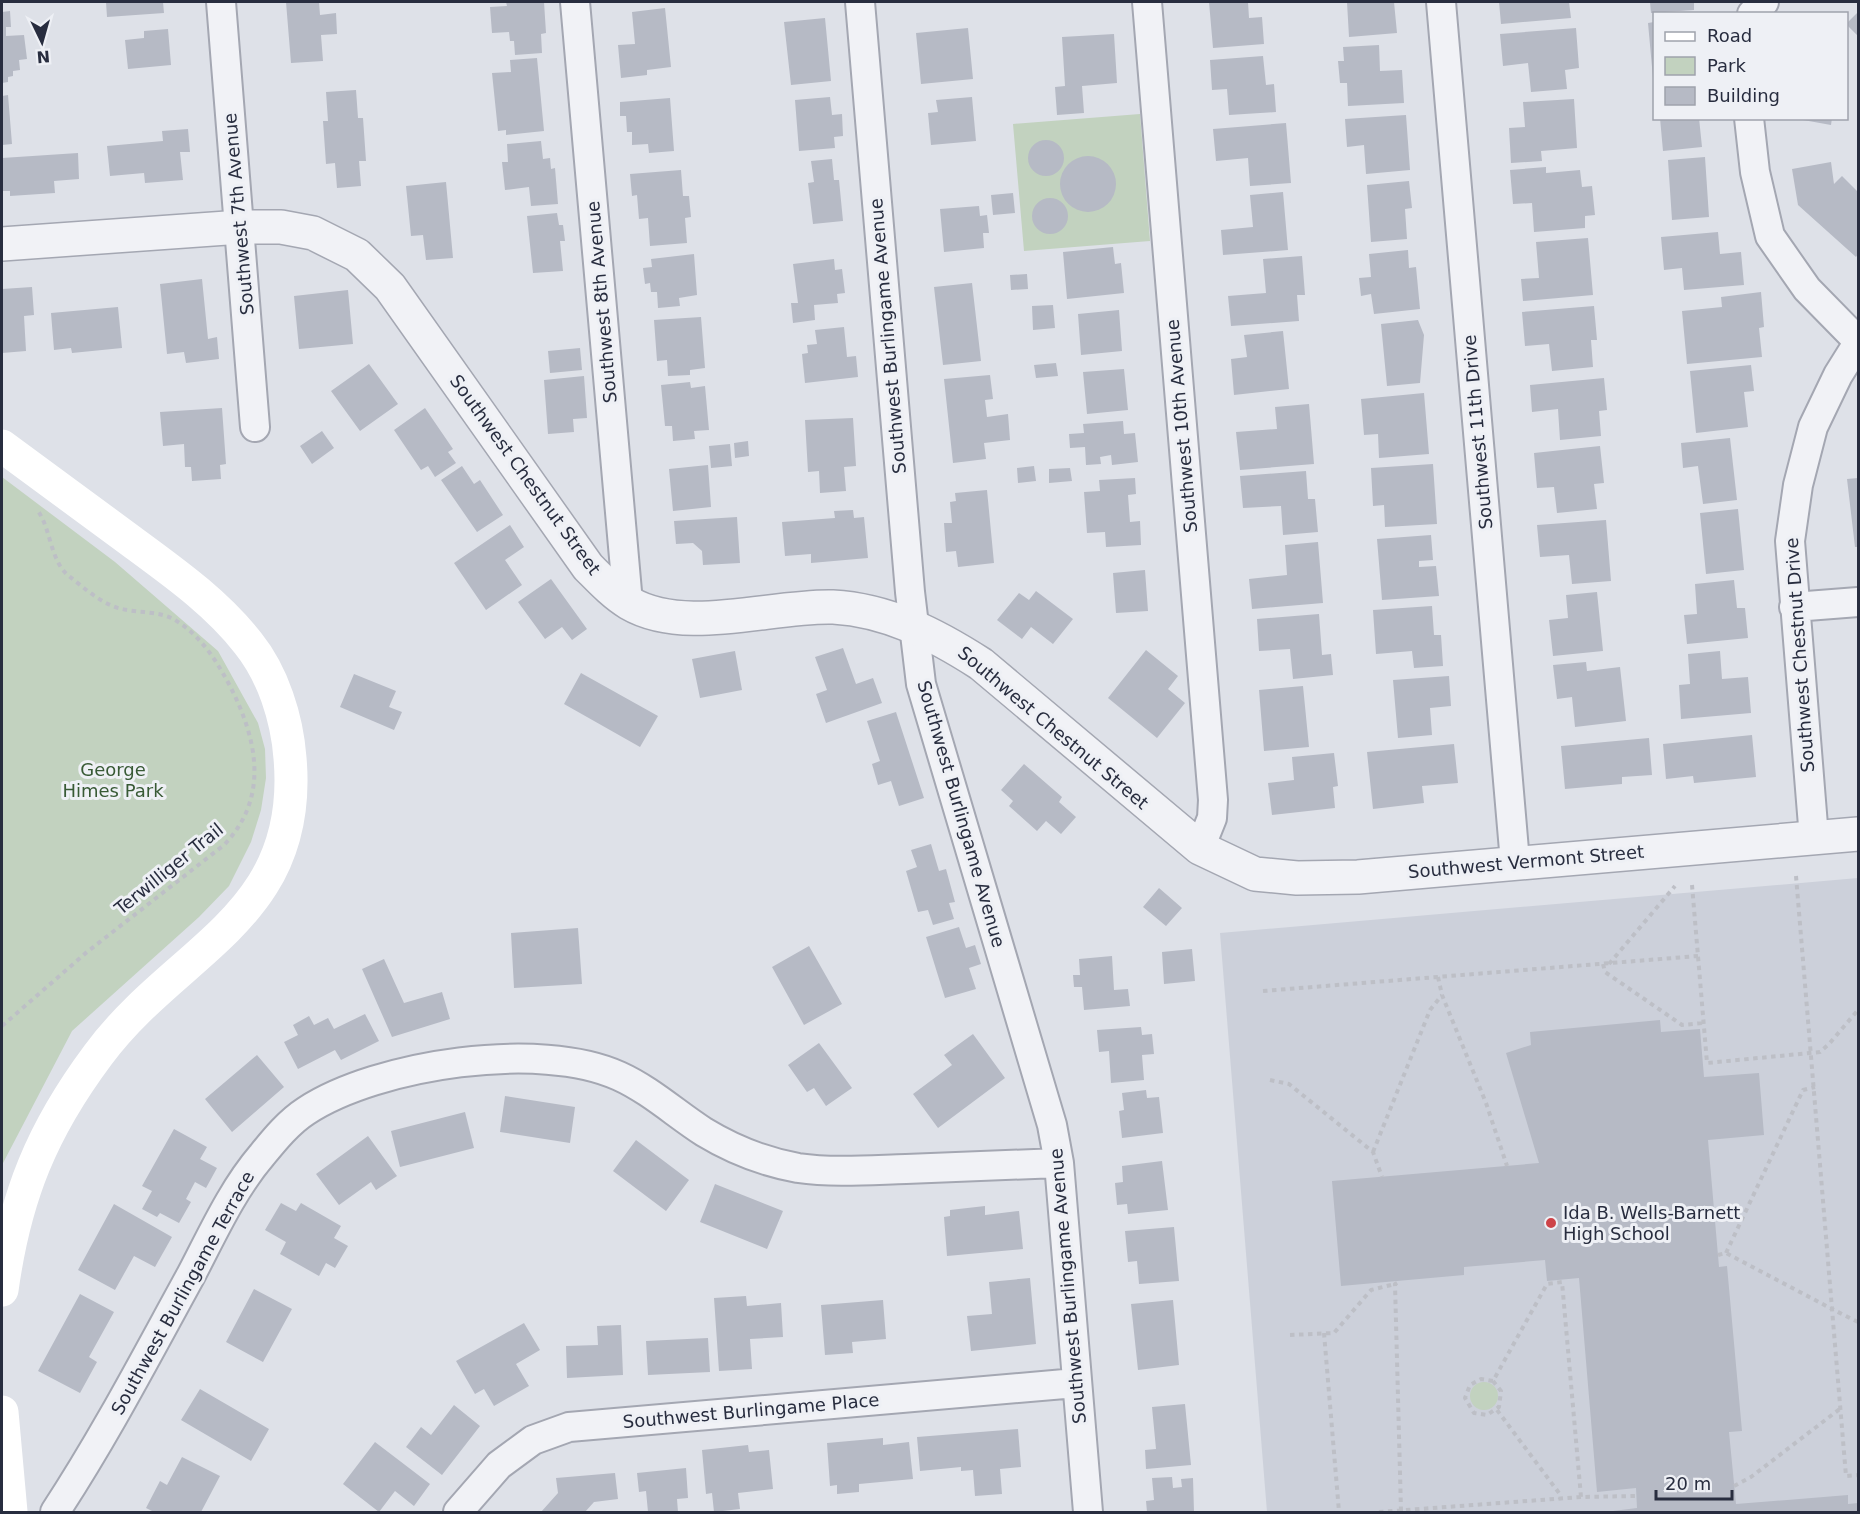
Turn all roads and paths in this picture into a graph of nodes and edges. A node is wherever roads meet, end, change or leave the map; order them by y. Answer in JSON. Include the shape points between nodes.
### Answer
{"nodes":[{"id":1,"x":221,"y":2,"type":"edge"},
{"id":2,"x":575,"y":2,"type":"edge"},
{"id":3,"x":860,"y":2,"type":"edge"},
{"id":4,"x":1147,"y":2,"type":"edge"},
{"id":5,"x":1441,"y":2,"type":"edge"},
{"id":6,"x":1749,"y":120,"type":"edge"},
{"id":7,"x":241,"y":227,"type":"junction"},
{"id":8,"x":2,"y":244,"type":"edge"},
{"id":9,"x":1858,"y":342,"type":"edge"},
{"id":10,"x":255,"y":427,"type":"dead end"},
{"id":11,"x":2,"y":446,"type":"edge"},
{"id":12,"x":34,"y":506,"type":"dead end"},
{"id":13,"x":1858,"y":602,"type":"edge"},
{"id":14,"x":628,"y":603,"type":"junction"},
{"id":15,"x":1794,"y":607,"type":"junction"},
{"id":16,"x":915,"y":627,"type":"junction"},
{"id":17,"x":1858,"y":834,"type":"edge"},
{"id":18,"x":1814,"y":838,"type":"junction"},
{"id":19,"x":1200,"y":848,"type":"junction"},
{"id":20,"x":1515,"y":862,"type":"junction"},
{"id":21,"x":1796,"y":876,"type":"dead end"},
{"id":22,"x":1692,"y":885,"type":"dead end"},
{"id":23,"x":1675,"y":886,"type":"dead end"},
{"id":24,"x":1698,"y":956,"type":"junction"},
{"id":25,"x":1603,"y":964,"type":"junction"},
{"id":26,"x":1609,"y":964,"type":"junction"},
{"id":27,"x":1438,"y":977,"type":"junction"},
{"id":28,"x":1263,"y":991,"type":"dead end"},
{"id":29,"x":1442,"y":995,"type":"junction"},
{"id":30,"x":1858,"y":1010,"type":"edge"},
{"id":31,"x":1704,"y":1023,"type":"junction"},
{"id":32,"x":2,"y":1026,"type":"edge"},
{"id":33,"x":1812,"y":1053,"type":"junction"},
{"id":34,"x":1270,"y":1080,"type":"dead end"},
{"id":35,"x":1815,"y":1087,"type":"junction"},
{"id":36,"x":1373,"y":1152,"type":"junction"},
{"id":37,"x":1059,"y":1163,"type":"junction"},
{"id":38,"x":1507,"y":1166,"type":"dead end"},
{"id":39,"x":1382,"y":1177,"type":"dead end"},
{"id":40,"x":1726,"y":1253,"type":"junction"},
{"id":41,"x":1718,"y":1255,"type":"dead end"},
{"id":42,"x":1401,"y":1281,"type":"dead end"},
{"id":43,"x":1395,"y":1284,"type":"junction"},
{"id":44,"x":2,"y":1290,"type":"edge"},
{"id":45,"x":1832,"y":1309,"type":"junction"},
{"id":46,"x":1858,"y":1322,"type":"edge"},
{"id":47,"x":1324,"y":1333,"type":"junction"},
{"id":48,"x":1290,"y":1335,"type":"dead end"},
{"id":49,"x":1493,"y":1382,"type":"junction"},
{"id":50,"x":1076,"y":1383,"type":"junction"},
{"id":51,"x":1842,"y":1407,"type":"junction"},
{"id":52,"x":1497,"y":1410,"type":"junction"},
{"id":53,"x":2,"y":1412,"type":"edge"},
{"id":54,"x":1858,"y":1475,"type":"edge"},
{"id":55,"x":1734,"y":1486,"type":"dead end"},
{"id":56,"x":1636,"y":1496,"type":"dead end"},
{"id":57,"x":1581,"y":1497,"type":"junction"},
{"id":58,"x":1560,"y":1499,"type":"junction"},
{"id":59,"x":1401,"y":1511,"type":"junction"},
{"id":60,"x":11,"y":1512,"type":"edge"},
{"id":61,"x":56,"y":1512,"type":"edge"},
{"id":62,"x":458,"y":1512,"type":"edge"},
{"id":63,"x":1088,"y":1512,"type":"edge"},
{"id":64,"x":1339,"y":1512,"type":"edge"},
{"id":65,"x":1378,"y":1512,"type":"edge"}],
"edges":[{"from":1,"to":7,"type":"street","name":"Southwest 7th Avenue"},
{"from":2,"to":14,"type":"street","name":"Southwest 8th Avenue"},
{"from":3,"to":16,"type":"street","name":"Southwest Burlingame Avenue"},
{"from":4,"to":19,"type":"street","name":"Southwest 10th Avenue","via":[[1214,800],[1212,818]]},
{"from":5,"to":20,"type":"street","name":"Southwest 11th Drive"},
{"from":6,"to":9,"type":"street","via":[[1755,172],[1770,236],[1807,289]]},
{"from":7,"to":8,"type":"street","name":"Southwest Chestnut Street"},
{"from":7,"to":10,"type":"street","name":"Southwest 7th Avenue"},
{"from":7,"to":14,"type":"street","name":"Southwest Chestnut Street","via":[[281,227],[313,233],[357,255],[397,296],[588,567]]},
{"from":9,"to":15,"type":"street","name":"Southwest Chestnut Drive","via":[[1814,427],[1798,485],[1790,541]]},
{"from":11,"to":44,"type":"main road","via":[[179,577],[237,630],[256,653],[274,690],[287,730],[292,771],[284,836],[255,898],[219,939],[168,980],[126,1022],[99,1052],[61,1107],[23,1190]]},
{"from":12,"to":32,"type":"path","name":"Terwilliger Trail","via":[[66,574],[108,605],[177,621],[215,658],[252,735],[255,777],[237,832],[224,845],[87,952]]},
{"from":13,"to":15,"type":"street"},
{"from":14,"to":16,"type":"street","name":"Southwest Chestnut Street","via":[[668,616],[710,617],[832,607],[874,613]]},
{"from":15,"to":18,"type":"street","name":"Southwest Chestnut Drive"},
{"from":16,"to":19,"type":"street","name":"Southwest Chestnut Street","via":[[981,664]]},
{"from":16,"to":37,"type":"street","name":"Southwest Burlingame Avenue","via":[[921,684],[1045,1095]]},
{"from":17,"to":18,"type":"street","name":"Southwest Vermont Street"},
{"from":18,"to":20,"type":"street","name":"Southwest Vermont Street"},
{"from":19,"to":20,"type":"street","name":"Southwest Vermont Street","via":[[1255,874],[1297,878],[1359,877]]},
{"from":21,"to":33,"type":"path"},
{"from":22,"to":24,"type":"path"},
{"from":23,"to":26,"type":"path"},
{"from":24,"to":26,"type":"path"},
{"from":24,"to":31,"type":"path"},
{"from":25,"to":26,"type":"path"},
{"from":25,"to":27,"type":"path"},
{"from":25,"to":31,"type":"path","via":[[1605,972],[1682,1025]]},
{"from":27,"to":28,"type":"path"},
{"from":27,"to":29,"type":"path"},
{"from":29,"to":36,"type":"path","via":[[1430,1010]]},
{"from":29,"to":38,"type":"path"},
{"from":30,"to":33,"type":"path","via":[[1829,1044]]},
{"from":31,"to":33,"type":"path","via":[[1707,1063]]},
{"from":33,"to":35,"type":"path"},
{"from":34,"to":36,"type":"path","via":[[1289,1083]]},
{"from":35,"to":40,"type":"path","via":[[1803,1090]]},
{"from":35,"to":45,"type":"path"},
{"from":36,"to":39,"type":"path"},
{"from":37,"to":50,"type":"street","name":"Southwest Burlingame Avenue"},
{"from":37,"to":61,"type":"street","name":"Southwest Burlingame Terrace","via":[[871,1170],[800,1168],[733,1147],[622,1077],[601,1068],[554,1059],[478,1060],[397,1074],[348,1090],[304,1112],[258,1159]]},
{"from":40,"to":41,"type":"path"},
{"from":40,"to":45,"type":"path"},
{"from":42,"to":43,"type":"path"},
{"from":43,"to":47,"type":"path","via":[[1376,1287],[1336,1331]]},
{"from":43,"to":59,"type":"path"},
{"from":45,"to":46,"type":"path"},
{"from":45,"to":51,"type":"path"},
{"from":47,"to":48,"type":"path"},
{"from":47,"to":64,"type":"path"},
{"from":49,"to":52,"type":"path","via":[[1502,1396]]},
{"from":49,"to":52,"type":"path","via":[[1475,1381],[1465,1398],[1474,1413],[1487,1415]]},
{"from":49,"to":57,"type":"path","via":[[1546,1284],[1562,1282]]},
{"from":50,"to":62,"type":"street","name":"Southwest Burlingame Place","via":[[569,1426],[533,1440],[499,1465]]},
{"from":50,"to":63,"type":"street","name":"Southwest Burlingame Avenue"},
{"from":51,"to":54,"type":"path","via":[[1846,1476]]},
{"from":51,"to":55,"type":"path"},
{"from":52,"to":58,"type":"path"},
{"from":53,"to":60,"type":"main road"},
{"from":56,"to":57,"type":"path"},
{"from":57,"to":58,"type":"path"},
{"from":58,"to":59,"type":"path"},
{"from":59,"to":65,"type":"path"}]}
